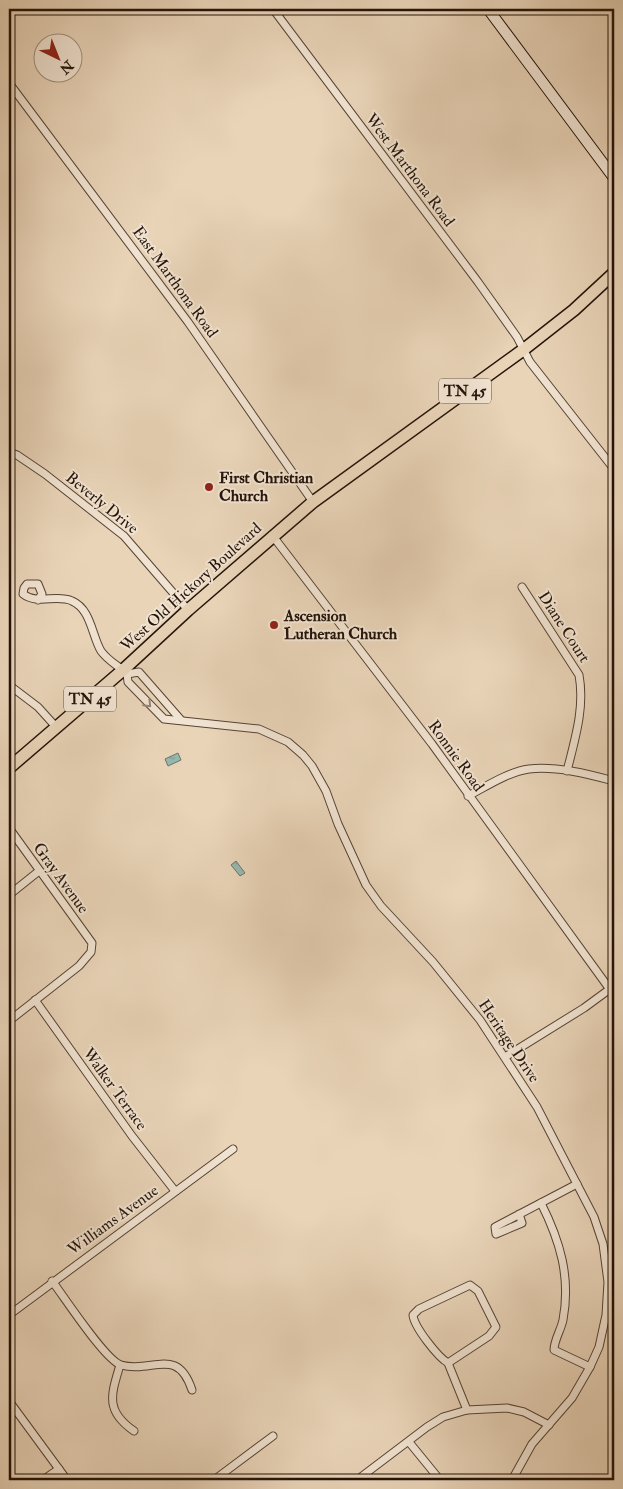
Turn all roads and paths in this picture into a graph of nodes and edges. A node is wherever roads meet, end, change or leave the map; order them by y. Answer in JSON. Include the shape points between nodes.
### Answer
{"nodes":[{"id":1,"x":273,"y":9,"type":"edge"},
{"id":2,"x":488,"y":9,"type":"edge"},
{"id":3,"x":9,"y":83,"type":"edge"},
{"id":4,"x":614,"y":178,"type":"edge"},
{"id":5,"x":614,"y":273,"type":"edge"},
{"id":6,"x":523,"y":350,"type":"junction"},
{"id":7,"x":9,"y":452,"type":"edge"},
{"id":8,"x":614,"y":469,"type":"edge"},
{"id":9,"x":313,"y":502,"type":"junction"},
{"id":10,"x":272,"y":535,"type":"junction"},
{"id":11,"x":522,"y":587,"type":"dead end"},
{"id":12,"x":38,"y":600,"type":"dead end"},
{"id":13,"x":188,"y":610,"type":"junction"},
{"id":14,"x":125,"y":672,"type":"junction"},
{"id":15,"x":9,"y":685,"type":"edge"},
{"id":16,"x":181,"y":720,"type":"junction"},
{"id":17,"x":57,"y":728,"type":"junction"},
{"id":18,"x":9,"y":768,"type":"edge"},
{"id":19,"x":567,"y":771,"type":"junction"},
{"id":20,"x":614,"y":781,"type":"edge"},
{"id":21,"x":468,"y":796,"type":"junction"},
{"id":22,"x":9,"y":828,"type":"edge"},
{"id":23,"x":39,"y":871,"type":"junction"},
{"id":24,"x":9,"y":895,"type":"edge"},
{"id":25,"x":613,"y":990,"type":"edge"},
{"id":26,"x":35,"y":1000,"type":"junction"},
{"id":27,"x":9,"y":1021,"type":"edge"},
{"id":28,"x":505,"y":1057,"type":"junction"},
{"id":29,"x":233,"y":1149,"type":"dead end"},
{"id":30,"x":577,"y":1184,"type":"junction"},
{"id":31,"x":175,"y":1192,"type":"junction"},
{"id":32,"x":541,"y":1203,"type":"junction"},
{"id":33,"x":519,"y":1214,"type":"dead end"},
{"id":34,"x":52,"y":1281,"type":"junction"},
{"id":35,"x":9,"y":1314,"type":"edge"},
{"id":36,"x":448,"y":1363,"type":"junction"},
{"id":37,"x":120,"y":1364,"type":"junction"},
{"id":38,"x":590,"y":1367,"type":"junction"},
{"id":39,"x":192,"y":1390,"type":"dead end"},
{"id":40,"x":9,"y":1400,"type":"edge"},
{"id":41,"x":467,"y":1410,"type":"junction"},
{"id":42,"x":549,"y":1425,"type":"junction"},
{"id":43,"x":134,"y":1431,"type":"dead end"},
{"id":44,"x":273,"y":1436,"type":"dead end"},
{"id":45,"x":409,"y":1442,"type":"junction"},
{"id":46,"x":59,"y":1469,"type":"junction"},
{"id":47,"x":43,"y":1480,"type":"edge"},
{"id":48,"x":67,"y":1480,"type":"edge"},
{"id":49,"x":214,"y":1480,"type":"edge"},
{"id":50,"x":357,"y":1480,"type":"edge"},
{"id":51,"x":440,"y":1480,"type":"edge"},
{"id":52,"x":512,"y":1480,"type":"edge"}],
"edges":[{"from":1,"to":6,"type":"street","name":"West Marthona Road","via":[[478,282]]},
{"from":2,"to":4,"type":"main road"},
{"from":3,"to":9,"type":"street","name":"East Marthona Road","via":[[193,329]]},
{"from":5,"to":6,"type":"main road","name":"West Old Hickory Boulevard","number":"TN 45"},
{"from":6,"to":8,"type":"street","name":"West Marthona Road"},
{"from":6,"to":9,"type":"main road","name":"West Old Hickory Boulevard","number":"TN 45"},
{"from":7,"to":13,"type":"street","name":"Beverly Drive","via":[[45,474],[124,536]]},
{"from":9,"to":10,"type":"main road","name":"West Old Hickory Boulevard","number":"TN 45"},
{"from":10,"to":13,"type":"main road","name":"West Old Hickory Boulevard","number":"TN 45"},
{"from":10,"to":21,"type":"street","name":"Ronnie Road"},
{"from":11,"to":19,"type":"street","name":"Diane Court","via":[[579,675],[582,689],[580,714]]},
{"from":12,"to":14,"type":"street","name":"Heritage Drive","via":[[72,601],[81,608],[101,650]]},
{"from":13,"to":14,"type":"main road","name":"West Old Hickory Boulevard","number":"TN 45"},
{"from":14,"to":16,"type":"street","name":"Heritage Drive","via":[[139,672]]},
{"from":14,"to":16,"type":"street","name":"Heritage Drive","one_way":true,"via":[[128,682],[164,719]]},
{"from":14,"to":17,"type":"main road","name":"West Old Hickory Boulevard","number":"TN 45"},
{"from":15,"to":17,"type":"street","via":[[38,707]]},
{"from":16,"to":28,"type":"street","name":"Heritage Drive","via":[[259,729],[288,742],[303,755],[323,785],[366,885],[392,919],[454,986]]},
{"from":17,"to":18,"type":"main road","name":"West Old Hickory Boulevard","number":"TN 45"},
{"from":19,"to":20,"type":"street"},
{"from":19,"to":21,"type":"street","via":[[530,769],[511,774]]},
{"from":21,"to":25,"type":"street","name":"Ronnie Road"},
{"from":22,"to":23,"type":"street","name":"Gray Avenue"},
{"from":23,"to":24,"type":"street"},
{"from":23,"to":26,"type":"street","name":"Gray Avenue","via":[[92,943],[86,959]]},
{"from":25,"to":28,"type":"street"},
{"from":26,"to":27,"type":"street"},
{"from":26,"to":31,"type":"street","name":"Walker Terrace"},
{"from":28,"to":30,"type":"street","name":"Heritage Drive","via":[[553,1135]]},
{"from":29,"to":31,"type":"street","name":"Williams Avenue"},
{"from":30,"to":32,"type":"street"},
{"from":30,"to":38,"type":"street","name":"Heritage Drive","via":[[600,1233],[608,1271],[605,1320]]},
{"from":31,"to":34,"type":"street","name":"Williams Avenue"},
{"from":32,"to":33,"type":"street"},
{"from":32,"to":38,"type":"street","via":[[558,1241],[566,1274],[563,1320],[554,1346],[557,1352]]},
{"from":34,"to":35,"type":"street","name":"Williams Avenue"},
{"from":34,"to":37,"type":"street","via":[[107,1355]]},
{"from":36,"to":36,"type":"street","via":[[416,1324],[413,1315],[419,1309],[470,1285],[478,1291],[496,1327],[489,1336]]},
{"from":36,"to":41,"type":"street"},
{"from":37,"to":39,"type":"street","via":[[171,1364],[180,1368]]},
{"from":37,"to":43,"type":"street","via":[[111,1398],[113,1408],[118,1418]]},
{"from":38,"to":42,"type":"street","name":"Heritage Drive","via":[[567,1405]]},
{"from":40,"to":46,"type":"street"},
{"from":41,"to":42,"type":"street","via":[[507,1408],[524,1412]]},
{"from":41,"to":45,"type":"street","via":[[443,1417]]},
{"from":42,"to":52,"type":"street","name":"Heritage Drive","via":[[528,1450]]},
{"from":44,"to":49,"type":"street"},
{"from":45,"to":50,"type":"street"},
{"from":45,"to":51,"type":"street"},
{"from":46,"to":47,"type":"street"},
{"from":46,"to":48,"type":"street"}]}
